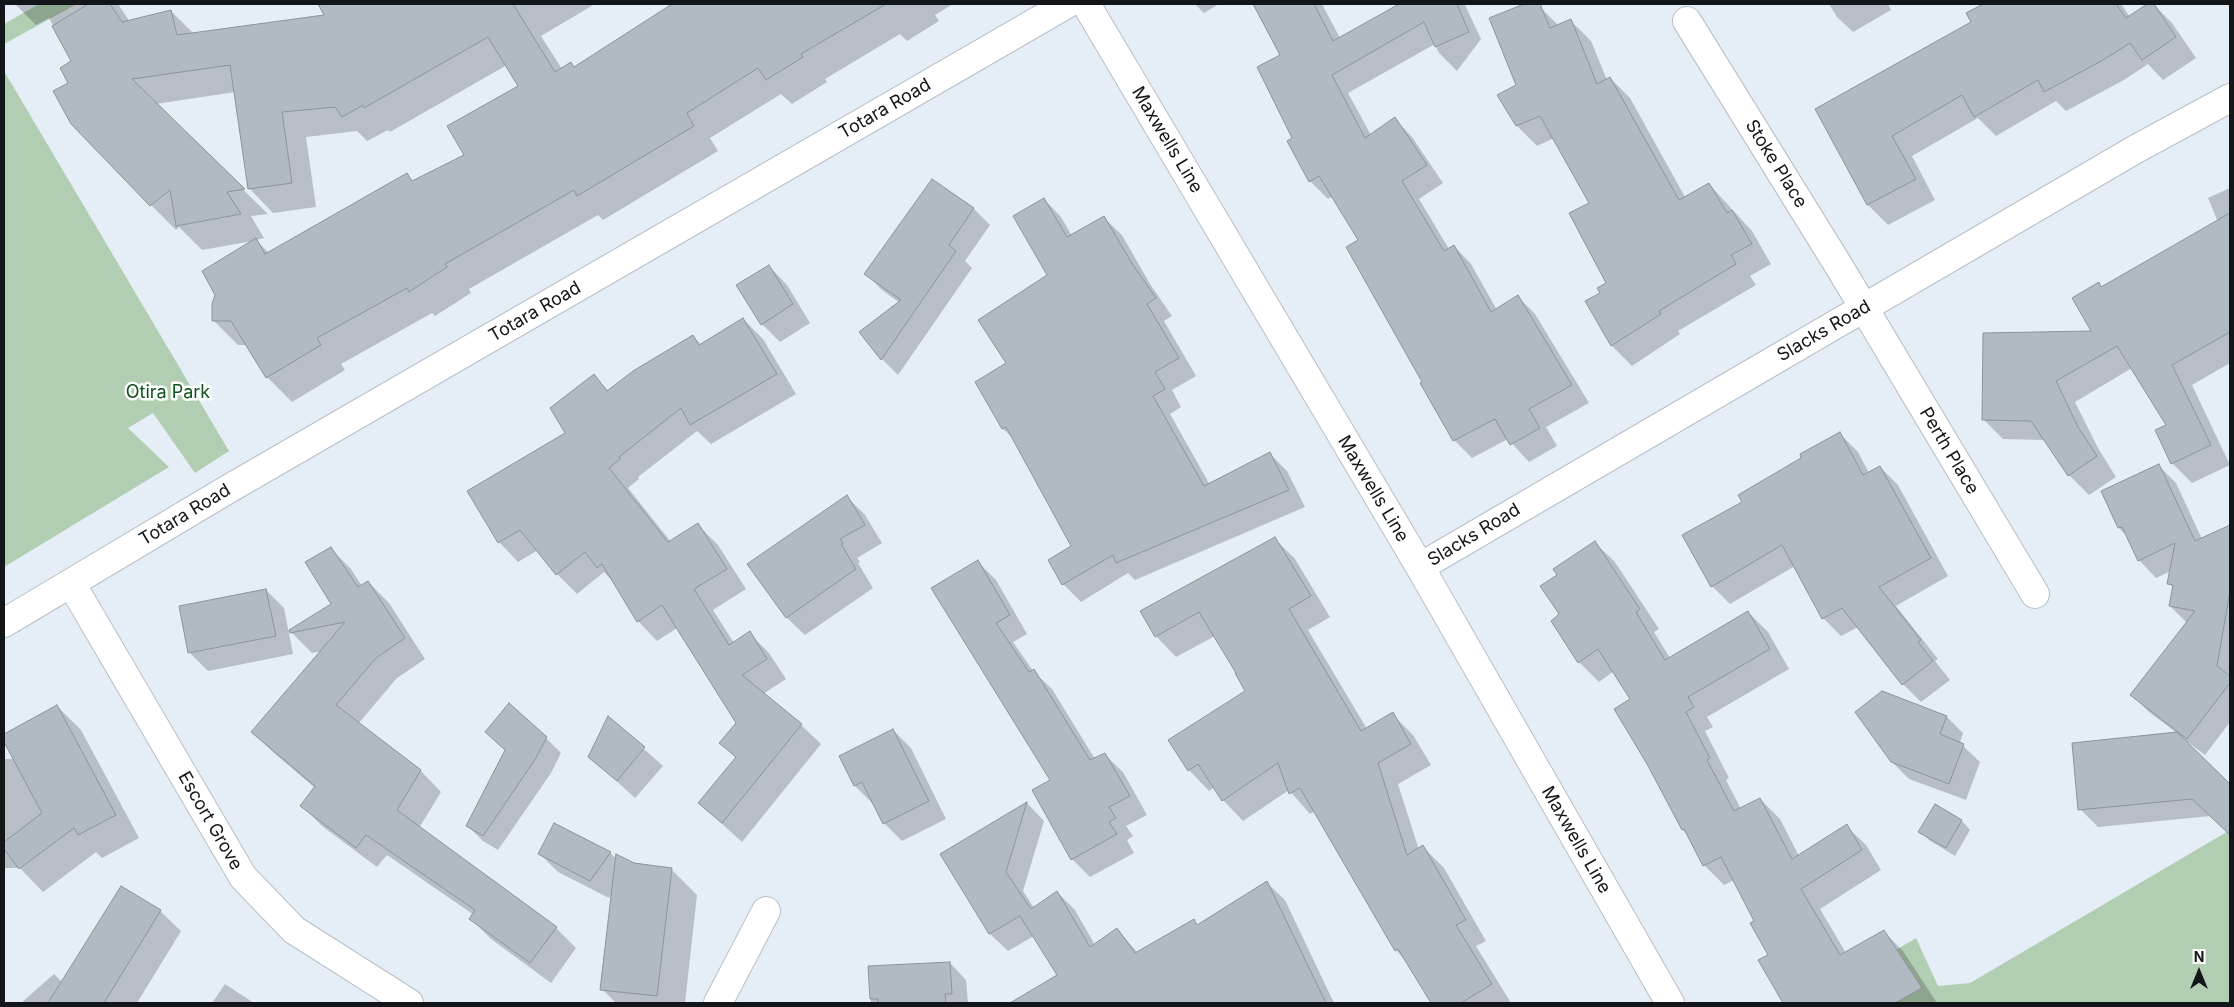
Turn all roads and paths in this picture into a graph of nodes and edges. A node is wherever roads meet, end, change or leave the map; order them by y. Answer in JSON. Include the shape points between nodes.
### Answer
{"nodes":[{"id":1,"x":1067,"y":4,"type":"edge"},
{"id":2,"x":1086,"y":4,"type":"edge"},
{"id":3,"x":1687,"y":21,"type":"dead end"},
{"id":4,"x":2230,"y":98,"type":"edge"},
{"id":5,"x":1864,"y":308,"type":"junction"},
{"id":6,"x":1420,"y":567,"type":"junction"},
{"id":7,"x":71,"y":583,"type":"junction"},
{"id":8,"x":2035,"y":594,"type":"dead end"},
{"id":9,"x":4,"y":623,"type":"edge"},
{"id":10,"x":766,"y":911,"type":"dead end"},
{"id":11,"x":409,"y":1003,"type":"edge"},
{"id":12,"x":718,"y":1003,"type":"edge"},
{"id":13,"x":1670,"y":1003,"type":"edge"}],
"edges":[{"from":1,"to":7,"type":"street","name":"Totara Road"},
{"from":2,"to":6,"type":"street","name":"Maxwells Line"},
{"from":3,"to":5,"type":"street","name":"Stoke Place"},
{"from":4,"to":5,"type":"street","name":"Slacks Road","via":[[2136,149]]},
{"from":5,"to":6,"type":"street","name":"Slacks Road"},
{"from":5,"to":8,"type":"street","name":"Perth Place"},
{"from":6,"to":13,"type":"street","name":"Maxwells Line"},
{"from":7,"to":9,"type":"street","name":"Totara Road"},
{"from":7,"to":11,"type":"street","name":"Escort Grove","via":[[243,877],[294,930]]},
{"from":10,"to":12,"type":"street"}]}
